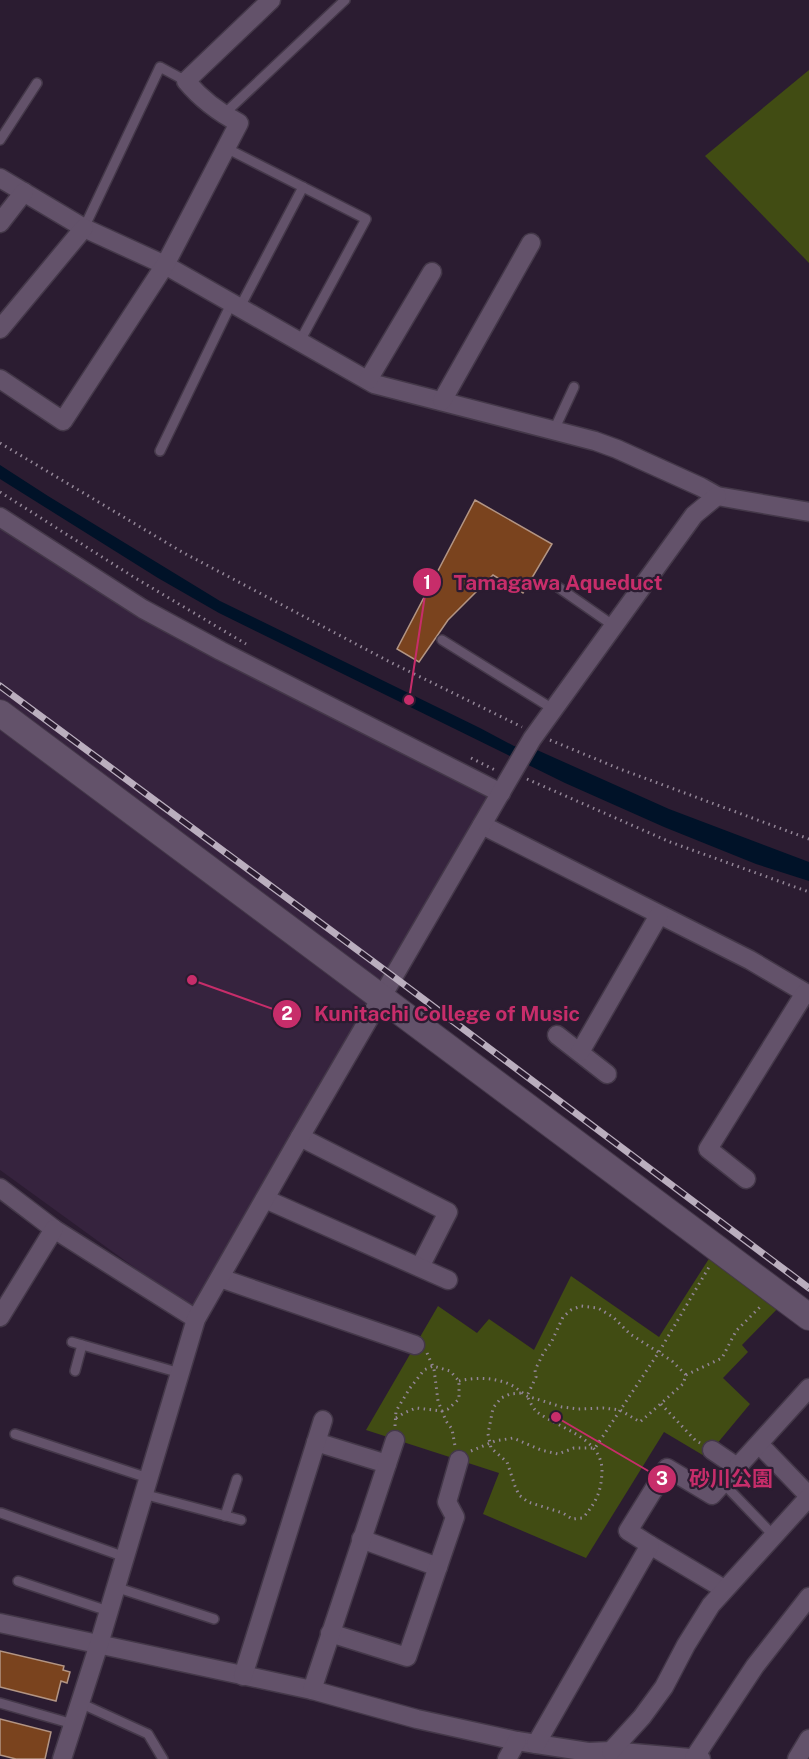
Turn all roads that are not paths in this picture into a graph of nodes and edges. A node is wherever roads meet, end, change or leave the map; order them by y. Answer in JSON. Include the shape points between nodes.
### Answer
{"nodes":[{"id":1,"x":271,"y":0,"type":"edge"},
{"id":2,"x":345,"y":0,"type":"edge"},
{"id":3,"x":186,"y":81,"type":"junction"},
{"id":4,"x":37,"y":82,"type":"dead end"},
{"id":5,"x":223,"y":115,"type":"junction"},
{"id":6,"x":0,"y":140,"type":"edge"},
{"id":7,"x":226,"y":148,"type":"junction"},
{"id":8,"x":0,"y":178,"type":"edge"},
{"id":9,"x":303,"y":188,"type":"junction"},
{"id":10,"x":24,"y":192,"type":"junction"},
{"id":11,"x":0,"y":223,"type":"edge"},
{"id":12,"x":84,"y":228,"type":"junction"},
{"id":13,"x":531,"y":243,"type":"dead end"},
{"id":14,"x":165,"y":265,"type":"junction"},
{"id":15,"x":432,"y":272,"type":"dead end"},
{"id":16,"x":236,"y":305,"type":"junction"},
{"id":17,"x":0,"y":329,"type":"edge"},
{"id":18,"x":300,"y":341,"type":"junction"},
{"id":19,"x":0,"y":379,"type":"edge"},
{"id":20,"x":368,"y":380,"type":"junction"},
{"id":21,"x":574,"y":387,"type":"dead end"},
{"id":22,"x":442,"y":401,"type":"junction"},
{"id":23,"x":554,"y":430,"type":"junction"},
{"id":24,"x":160,"y":451,"type":"dead end"},
{"id":25,"x":717,"y":496,"type":"junction"},
{"id":26,"x":809,"y":512,"type":"edge"},
{"id":27,"x":0,"y":517,"type":"edge"},
{"id":28,"x":555,"y":585,"type":"dead end"},
{"id":29,"x":614,"y":626,"type":"junction"},
{"id":30,"x":442,"y":640,"type":"dead end"},
{"id":31,"x":553,"y":709,"type":"junction"},
{"id":32,"x":0,"y":713,"type":"edge"},
{"id":33,"x":501,"y":793,"type":"junction"},
{"id":34,"x":482,"y":825,"type":"junction"},
{"id":35,"x":659,"y":915,"type":"junction"},
{"id":36,"x":808,"y":991,"type":"edge"},
{"id":37,"x":382,"y":998,"type":"junction"},
{"id":38,"x":557,"y":1035,"type":"dead end"},
{"id":39,"x":580,"y":1053,"type":"junction"},
{"id":40,"x":607,"y":1074,"type":"dead end"},
{"id":41,"x":300,"y":1137,"type":"junction"},
{"id":42,"x":746,"y":1179,"type":"dead end"},
{"id":43,"x":0,"y":1188,"type":"edge"},
{"id":44,"x":265,"y":1199,"type":"junction"},
{"id":45,"x":54,"y":1229,"type":"junction"},
{"id":46,"x":420,"y":1267,"type":"junction"},
{"id":47,"x":219,"y":1278,"type":"junction"},
{"id":48,"x":448,"y":1280,"type":"dead end"},
{"id":49,"x":0,"y":1317,"type":"edge"},
{"id":50,"x":809,"y":1317,"type":"edge"},
{"id":51,"x":196,"y":1319,"type":"junction"},
{"id":52,"x":72,"y":1342,"type":"dead end"},
{"id":53,"x":82,"y":1345,"type":"junction"},
{"id":54,"x":415,"y":1346,"type":"road end"},
{"id":55,"x":75,"y":1371,"type":"dead end"},
{"id":56,"x":180,"y":1373,"type":"junction"},
{"id":57,"x":809,"y":1388,"type":"edge"},
{"id":58,"x":323,"y":1420,"type":"dead end"},
{"id":59,"x":15,"y":1434,"type":"dead end"},
{"id":60,"x":395,"y":1440,"type":"road end"},
{"id":61,"x":316,"y":1442,"type":"junction"},
{"id":62,"x":759,"y":1444,"type":"junction"},
{"id":63,"x":712,"y":1450,"type":"road end"},
{"id":64,"x":459,"y":1460,"type":"road end"},
{"id":65,"x":387,"y":1464,"type":"junction"},
{"id":66,"x":737,"y":1467,"type":"junction"},
{"id":67,"x":237,"y":1479,"type":"dead end"},
{"id":68,"x":723,"y":1484,"type":"junction"},
{"id":69,"x":146,"y":1486,"type":"junction"},
{"id":70,"x":809,"y":1496,"type":"edge"},
{"id":71,"x":1,"y":1513,"type":"edge"},
{"id":72,"x":225,"y":1516,"type":"junction"},
{"id":73,"x":241,"y":1520,"type":"dead end"},
{"id":74,"x":774,"y":1536,"type":"junction"},
{"id":75,"x":361,"y":1539,"type":"junction"},
{"id":76,"x":650,"y":1545,"type":"junction"},
{"id":77,"x":125,"y":1557,"type":"junction"},
{"id":78,"x":438,"y":1568,"type":"junction"},
{"id":79,"x":18,"y":1581,"type":"dead end"},
{"id":80,"x":115,"y":1587,"type":"junction"},
{"id":81,"x":724,"y":1588,"type":"junction"},
{"id":82,"x":809,"y":1597,"type":"edge"},
{"id":83,"x":108,"y":1611,"type":"junction"},
{"id":84,"x":214,"y":1619,"type":"dead end"},
{"id":85,"x":0,"y":1623,"type":"edge"},
{"id":86,"x":330,"y":1633,"type":"junction"},
{"id":87,"x":99,"y":1644,"type":"junction"},
{"id":88,"x":243,"y":1676,"type":"junction"},
{"id":89,"x":312,"y":1690,"type":"junction"},
{"id":90,"x":0,"y":1703,"type":"edge"},
{"id":91,"x":80,"y":1703,"type":"junction"},
{"id":92,"x":73,"y":1724,"type":"junction"},
{"id":93,"x":809,"y":1739,"type":"edge"},
{"id":94,"x":517,"y":1742,"type":"junction"},
{"id":95,"x":537,"y":1744,"type":"junction"},
{"id":96,"x":610,"y":1751,"type":"junction"},
{"id":97,"x":590,"y":1755,"type":"edge"},
{"id":98,"x":62,"y":1759,"type":"edge"},
{"id":99,"x":163,"y":1759,"type":"edge"},
{"id":100,"x":507,"y":1759,"type":"edge"},
{"id":101,"x":698,"y":1759,"type":"edge"},
{"id":102,"x":798,"y":1759,"type":"edge"}],
"edges":[{"from":1,"to":3,"type":"street"},
{"from":2,"to":5,"type":"lane"},
{"from":3,"to":5,"type":"street"},
{"from":3,"to":12,"type":"lane","via":[[160,68]]},
{"from":4,"to":6,"type":"lane"},
{"from":5,"to":7,"type":"street","via":[[239,123]]},
{"from":7,"to":9,"type":"lane"},
{"from":7,"to":14,"type":"street"},
{"from":8,"to":10,"type":"street"},
{"from":9,"to":16,"type":"lane"},
{"from":9,"to":18,"type":"lane","via":[[366,219]]},
{"from":10,"to":11,"type":"street"},
{"from":10,"to":12,"type":"street"},
{"from":12,"to":14,"type":"street"},
{"from":12,"to":17,"type":"street"},
{"from":13,"to":22,"type":"street"},
{"from":14,"to":16,"type":"street"},
{"from":14,"to":19,"type":"street","via":[[63,421]]},
{"from":15,"to":20,"type":"street"},
{"from":16,"to":18,"type":"street"},
{"from":16,"to":24,"type":"lane"},
{"from":18,"to":20,"type":"street"},
{"from":20,"to":22,"type":"street"},
{"from":21,"to":23,"type":"lane"},
{"from":22,"to":23,"type":"street"},
{"from":23,"to":25,"type":"street","via":[[617,449]]},
{"from":25,"to":26,"type":"street"},
{"from":25,"to":29,"type":"street","via":[[694,515]]},
{"from":27,"to":33,"type":"street","via":[[143,609]]},
{"from":28,"to":29,"type":"lane"},
{"from":29,"to":31,"type":"street"},
{"from":30,"to":31,"type":"lane"},
{"from":31,"to":33,"type":"street"},
{"from":32,"to":37,"type":"street"},
{"from":33,"to":34,"type":"street"},
{"from":34,"to":35,"type":"street"},
{"from":34,"to":37,"type":"street"},
{"from":35,"to":36,"type":"street"},
{"from":35,"to":39,"type":"street"},
{"from":36,"to":42,"type":"street","via":[[708,1149]]},
{"from":37,"to":41,"type":"street"},
{"from":37,"to":50,"type":"street"},
{"from":38,"to":39,"type":"street"},
{"from":39,"to":40,"type":"street"},
{"from":41,"to":44,"type":"street"},
{"from":41,"to":46,"type":"street","via":[[448,1212]]},
{"from":43,"to":45,"type":"street"},
{"from":44,"to":46,"type":"street"},
{"from":44,"to":47,"type":"street"},
{"from":45,"to":49,"type":"street"},
{"from":45,"to":51,"type":"street"},
{"from":46,"to":48,"type":"street"},
{"from":47,"to":51,"type":"street"},
{"from":47,"to":54,"type":"street"},
{"from":51,"to":56,"type":"street"},
{"from":52,"to":53,"type":"lane"},
{"from":53,"to":55,"type":"lane"},
{"from":53,"to":56,"type":"lane"},
{"from":56,"to":69,"type":"street"},
{"from":57,"to":62,"type":"street"},
{"from":58,"to":61,"type":"street"},
{"from":59,"to":69,"type":"lane"},
{"from":60,"to":65,"type":"street"},
{"from":61,"to":65,"type":"street"},
{"from":61,"to":88,"type":"street"},
{"from":62,"to":66,"type":"street"},
{"from":62,"to":70,"type":"street"},
{"from":63,"to":66,"type":"street"},
{"from":64,"to":78,"type":"street","via":[[447,1502],[455,1517]]},
{"from":65,"to":75,"type":"street"},
{"from":66,"to":68,"type":"street"},
{"from":67,"to":72,"type":"lane"},
{"from":68,"to":74,"type":"lane"},
{"from":68,"to":76,"type":"street","via":[[712,1495],[667,1468],[628,1531]]},
{"from":69,"to":72,"type":"lane"},
{"from":69,"to":77,"type":"street"},
{"from":70,"to":74,"type":"street"},
{"from":71,"to":77,"type":"lane"},
{"from":72,"to":73,"type":"lane"},
{"from":74,"to":81,"type":"street"},
{"from":75,"to":78,"type":"street"},
{"from":75,"to":86,"type":"street"},
{"from":76,"to":81,"type":"street"},
{"from":76,"to":95,"type":"street"},
{"from":77,"to":80,"type":"street"},
{"from":78,"to":86,"type":"street","via":[[407,1657]]},
{"from":79,"to":83,"type":"lane"},
{"from":80,"to":83,"type":"street"},
{"from":80,"to":84,"type":"lane"},
{"from":81,"to":96,"type":"street","via":[[664,1687]]},
{"from":82,"to":101,"type":"street","via":[[755,1666]]},
{"from":83,"to":87,"type":"street"},
{"from":85,"to":87,"type":"street"},
{"from":86,"to":89,"type":"street"},
{"from":87,"to":88,"type":"street"},
{"from":87,"to":91,"type":"street"},
{"from":88,"to":89,"type":"street"},
{"from":89,"to":94,"type":"street"},
{"from":90,"to":92,"type":"lane"},
{"from":91,"to":92,"type":"street"},
{"from":91,"to":99,"type":"lane","via":[[148,1734]]},
{"from":92,"to":98,"type":"street"},
{"from":93,"to":102,"type":"street"},
{"from":94,"to":95,"type":"street"},
{"from":94,"to":100,"type":"street"},
{"from":95,"to":97,"type":"street"},
{"from":96,"to":97,"type":"street"},
{"from":96,"to":101,"type":"street"}]}
